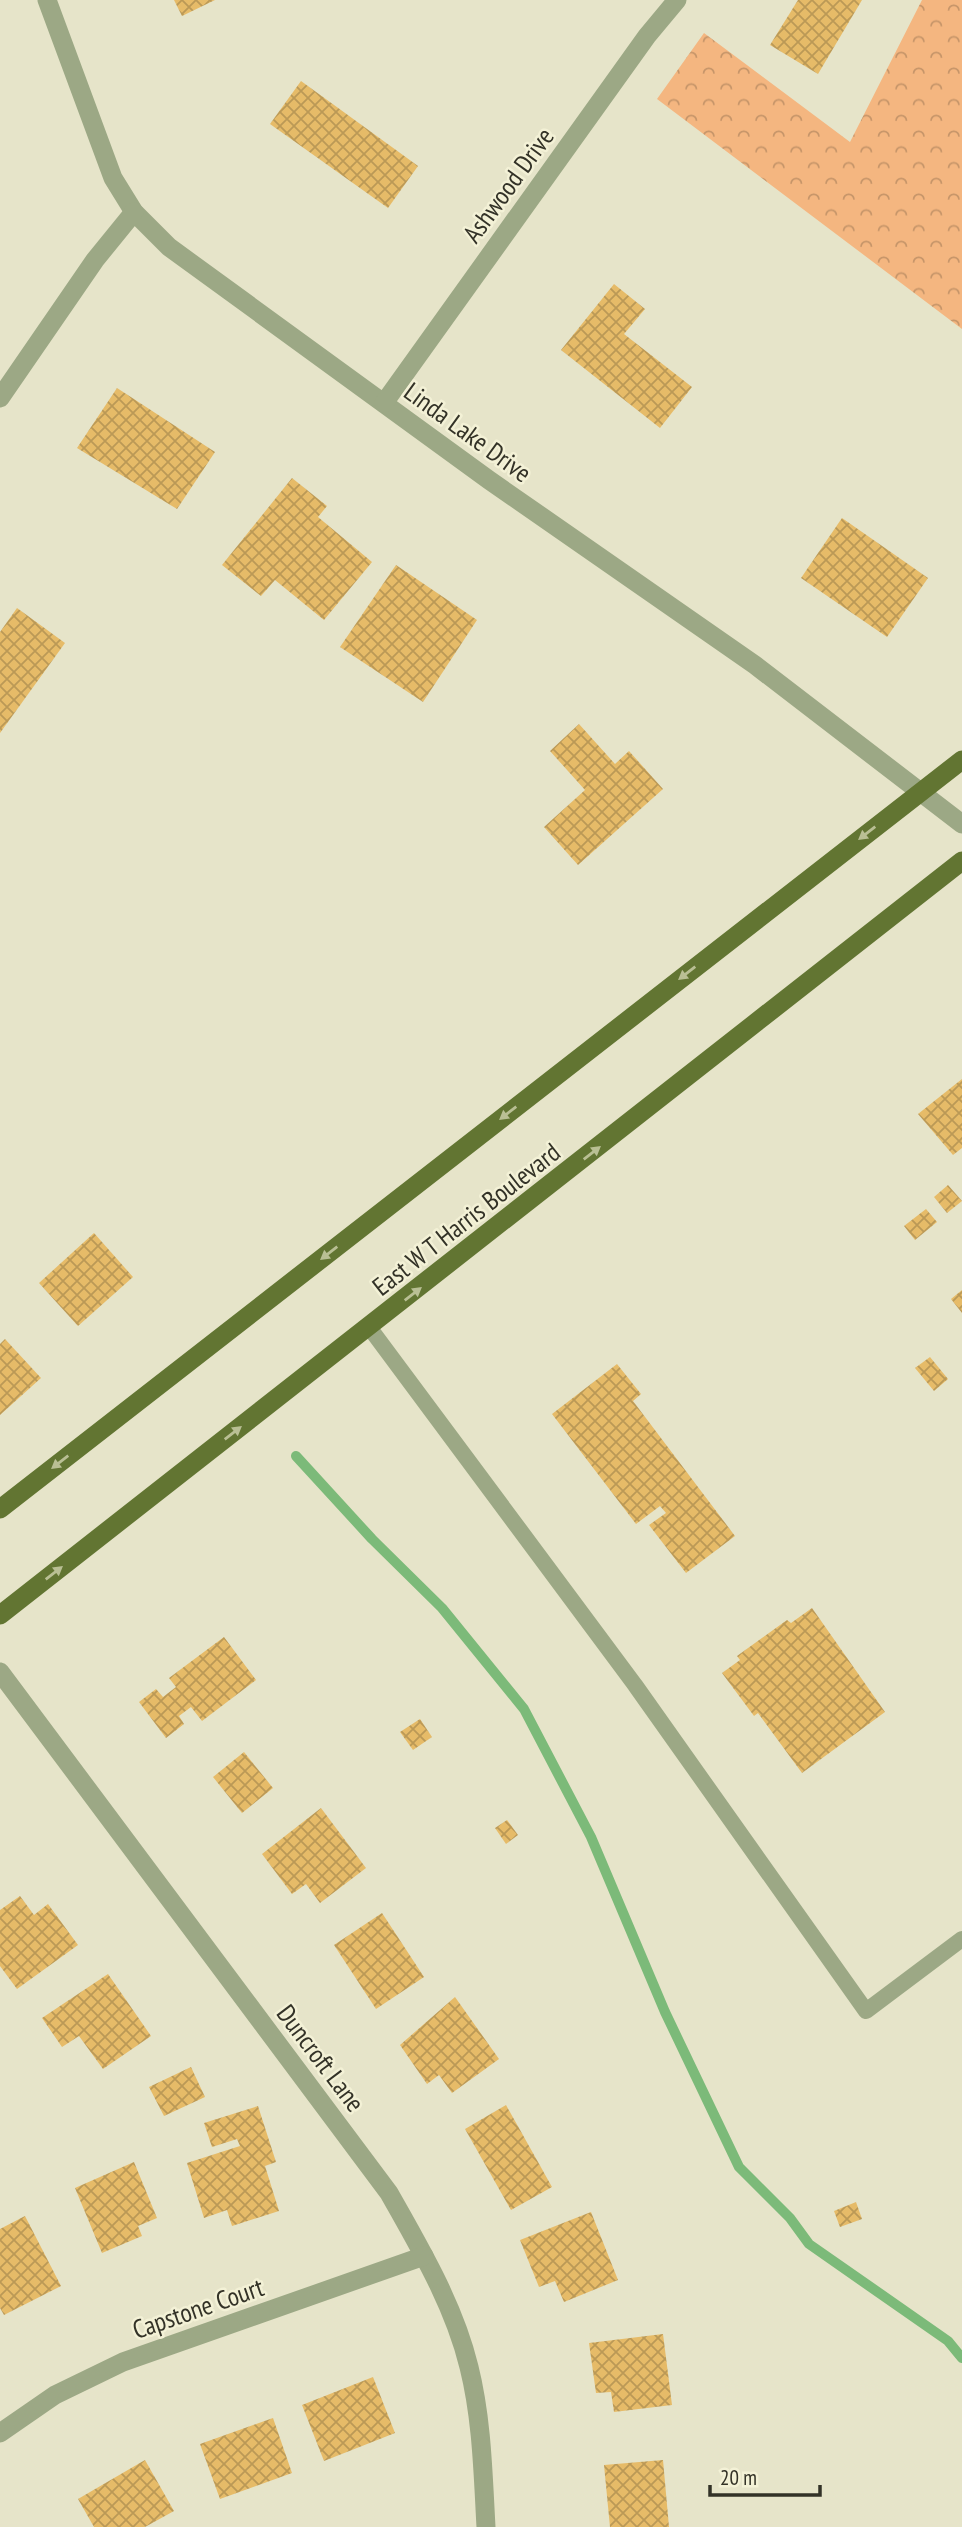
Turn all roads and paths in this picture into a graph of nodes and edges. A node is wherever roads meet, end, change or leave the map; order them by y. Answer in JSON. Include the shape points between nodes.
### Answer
{"nodes":[{"id":1,"x":47,"y":0,"type":"edge"},
{"id":2,"x":677,"y":0,"type":"edge"},
{"id":3,"x":134,"y":212,"type":"junction"},
{"id":4,"x":0,"y":398,"type":"edge"},
{"id":5,"x":384,"y":403,"type":"junction"},
{"id":6,"x":962,"y":760,"type":"edge"},
{"id":7,"x":920,"y":791,"type":"junction"},
{"id":8,"x":962,"y":824,"type":"edge"},
{"id":9,"x":962,"y":861,"type":"edge"},
{"id":10,"x":369,"y":1327,"type":"junction"},
{"id":11,"x":0,"y":1509,"type":"edge"},
{"id":12,"x":0,"y":1615,"type":"edge"},
{"id":13,"x":0,"y":1672,"type":"edge"},
{"id":14,"x":962,"y":1939,"type":"edge"},
{"id":15,"x":424,"y":2256,"type":"junction"},
{"id":16,"x":0,"y":2433,"type":"edge"},
{"id":17,"x":486,"y":2527,"type":"edge"}],
"edges":[{"from":1,"to":3,"type":"street","name":"Linda Lake Drive","via":[[113,178]]},
{"from":2,"to":5,"type":"street","name":"Ashwood Drive"},
{"from":3,"to":4,"type":"street","via":[[94,260]]},
{"from":3,"to":5,"type":"street","name":"Linda Lake Drive","via":[[169,247]]},
{"from":5,"to":7,"type":"street","name":"Linda Lake Drive","via":[[755,665]]},
{"from":6,"to":7,"type":"main road"},
{"from":7,"to":8,"type":"street","name":"Linda Lake Drive"},
{"from":7,"to":11,"type":"main road","one_way":true},
{"from":10,"to":9,"type":"main road","name":"East W T Harris Boulevard","one_way":true},
{"from":12,"to":10,"type":"main road","name":"East W T Harris Boulevard","one_way":true},
{"from":10,"to":14,"type":"lane","via":[[635,1685],[866,2011]]},
{"from":13,"to":15,"type":"street","name":"Duncroft Lane","via":[[388,2193]]},
{"from":15,"to":16,"type":"street","name":"Capstone Court","via":[[123,2362],[55,2395]]},
{"from":15,"to":17,"type":"street","name":"Duncroft Lane","via":[[448,2305],[469,2367],[480,2431]]}]}
